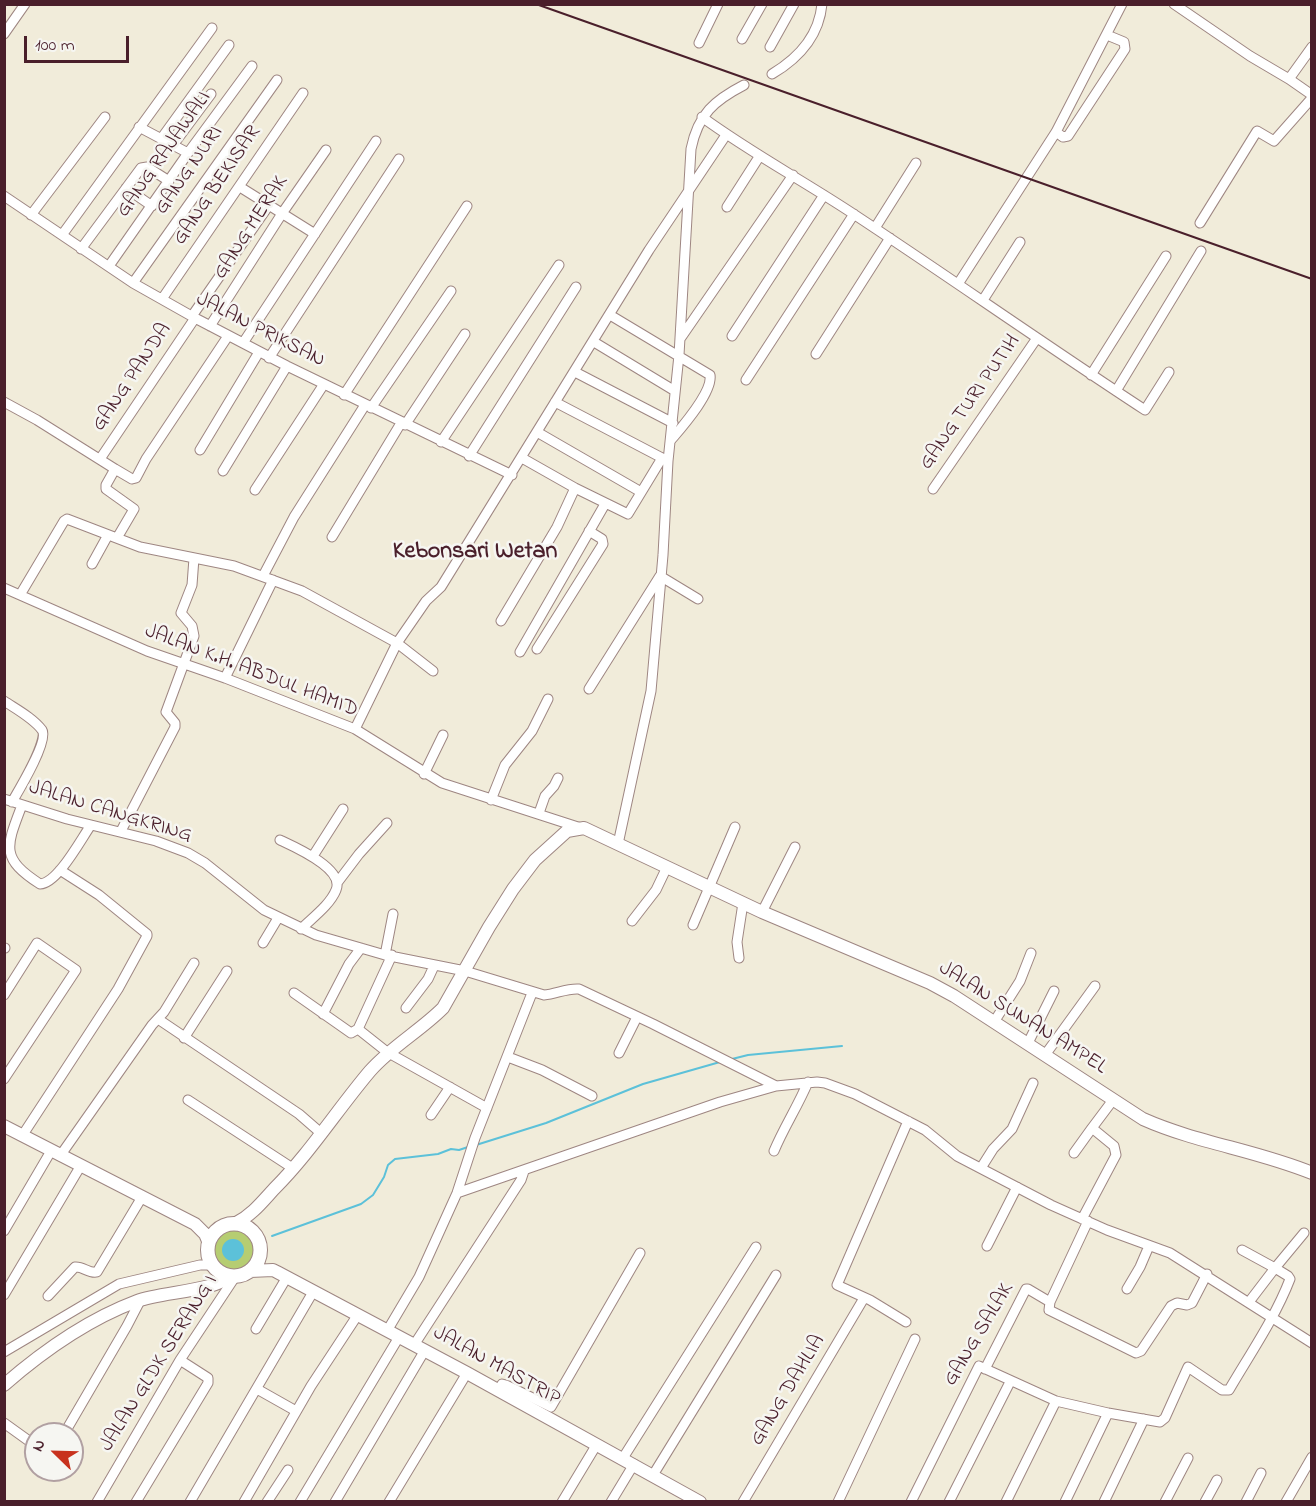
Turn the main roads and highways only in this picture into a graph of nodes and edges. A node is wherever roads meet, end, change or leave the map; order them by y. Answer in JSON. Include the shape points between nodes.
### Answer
{"nodes":[{"id":1,"x":4,"y":1126,"type":"edge"},
{"id":2,"x":1311,"y":1173,"type":"edge"},
{"id":3,"x":256,"y":1209,"type":"junction"},
{"id":4,"x":195,"y":1224,"type":"junction"},
{"id":5,"x":227,"y":1226,"type":"junction"},
{"id":6,"x":251,"y":1229,"type":"junction"},
{"id":7,"x":208,"y":1241,"type":"junction"},
{"id":8,"x":260,"y":1250,"type":"junction"},
{"id":9,"x":214,"y":1268,"type":"junction"},
{"id":10,"x":273,"y":1270,"type":"junction"},
{"id":11,"x":250,"y":1271,"type":"junction"},
{"id":12,"x":233,"y":1277,"type":"junction"},
{"id":13,"x":209,"y":1286,"type":"junction"},
{"id":14,"x":4,"y":1385,"type":"edge"},
{"id":15,"x":700,"y":1502,"type":"edge"}],
"edges":[{"from":1,"to":4,"type":"main road"},
{"from":2,"to":3,"type":"main road","name":"JALAN SUNAN AMPEL","via":[[1274,1158],[1164,1129],[1143,1119],[1102,1114],[1045,1055],[954,996],[584,828],[557,838],[535,860],[513,889],[443,1008],[387,1052],[294,1169]]},
{"from":3,"to":5,"type":"main road"},
{"from":3,"to":6,"type":"main road"},
{"from":4,"to":5,"type":"main road"},
{"from":4,"to":7,"type":"main road"},
{"from":5,"to":6,"type":"main road"},
{"from":5,"to":7,"type":"main road"},
{"from":6,"to":8,"type":"main road","via":[[260,1242]]},
{"from":7,"to":9,"type":"main road"},
{"from":8,"to":10,"type":"main road"},
{"from":8,"to":11,"type":"main road"},
{"from":9,"to":12,"type":"main road"},
{"from":9,"to":13,"type":"main road"},
{"from":10,"to":11,"type":"main road","name":"JALAN MASTRIP"},
{"from":10,"to":15,"type":"main road","name":"JALAN MASTRIP","via":[[498,1391],[546,1411]]},
{"from":11,"to":12,"type":"main road","name":"JALAN MASTRIP"},
{"from":12,"to":13,"type":"main road","name":"JALAN MASTRIP"},
{"from":13,"to":14,"type":"main road","name":"JALAN MASTRIP","via":[[161,1293],[103,1316],[66,1338]]}]}
